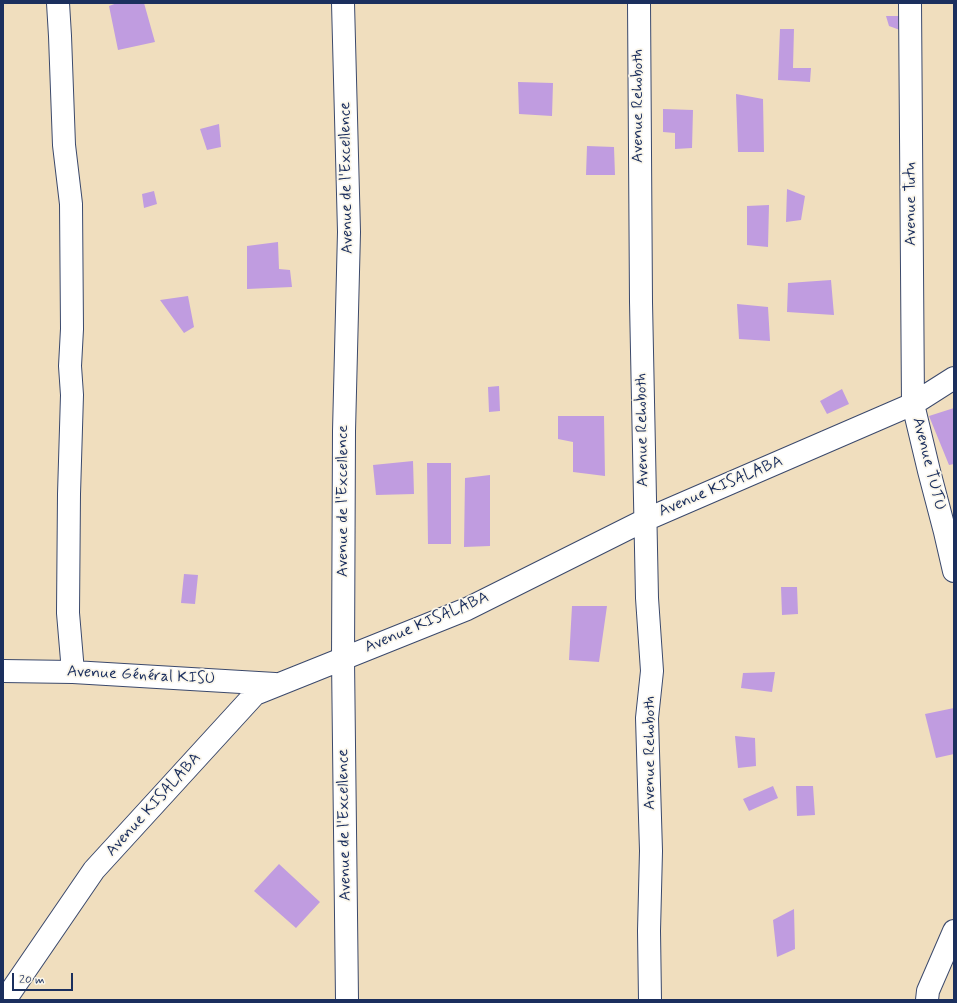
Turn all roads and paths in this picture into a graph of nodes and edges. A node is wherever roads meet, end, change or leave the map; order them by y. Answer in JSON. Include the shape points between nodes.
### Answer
{"nodes":[{"id":1,"x":58,"y":3,"type":"edge"},
{"id":2,"x":343,"y":3,"type":"edge"},
{"id":3,"x":638,"y":3,"type":"edge"},
{"id":4,"x":910,"y":3,"type":"edge"},
{"id":5,"x":954,"y":378,"type":"edge"},
{"id":6,"x":914,"y":404,"type":"junction"},
{"id":7,"x":645,"y":520,"type":"junction"},
{"id":8,"x":954,"y":571,"type":"edge"},
{"id":9,"x":343,"y":659,"type":"junction"},
{"id":10,"x":3,"y":671,"type":"edge"},
{"id":11,"x":73,"y":672,"type":"junction"},
{"id":12,"x":278,"y":684,"type":"junction"},
{"id":13,"x":954,"y":931,"type":"edge"},
{"id":14,"x":922,"y":997,"type":"edge"},
{"id":15,"x":5,"y":1000,"type":"edge"},
{"id":16,"x":347,"y":1000,"type":"edge"},
{"id":17,"x":650,"y":1000,"type":"edge"}],
"edges":[{"from":1,"to":11,"type":"street","via":[[64,145],[71,204],[72,402],[68,613]]},
{"from":2,"to":9,"type":"street","name":"Avenue de l'Excellence","via":[[349,232],[344,431]]},
{"from":3,"to":7,"type":"street","name":"Avenue Rehoboth"},
{"from":4,"to":6,"type":"street","name":"Avenue Tutu"},
{"from":5,"to":6,"type":"street","name":"Avenue KISALABA"},
{"from":6,"to":7,"type":"street","name":"Avenue KISALABA"},
{"from":6,"to":8,"type":"street","name":"Avenue TUTU"},
{"from":7,"to":9,"type":"street","name":"Avenue KISALABA","via":[[467,609]]},
{"from":7,"to":17,"type":"street","name":"Avenue Rehoboth","via":[[652,670],[647,718],[651,851]]},
{"from":9,"to":12,"type":"street","name":"Avenue KISALABA"},
{"from":9,"to":16,"type":"street","name":"Avenue de l'Excellence"},
{"from":10,"to":11,"type":"street","name":"Avenue Général KISU"},
{"from":11,"to":12,"type":"street","name":"Avenue Général KISU"},
{"from":12,"to":15,"type":"street","name":"Avenue KISALABA","via":[[255,694],[94,870]]},
{"from":13,"to":14,"type":"street"}]}
